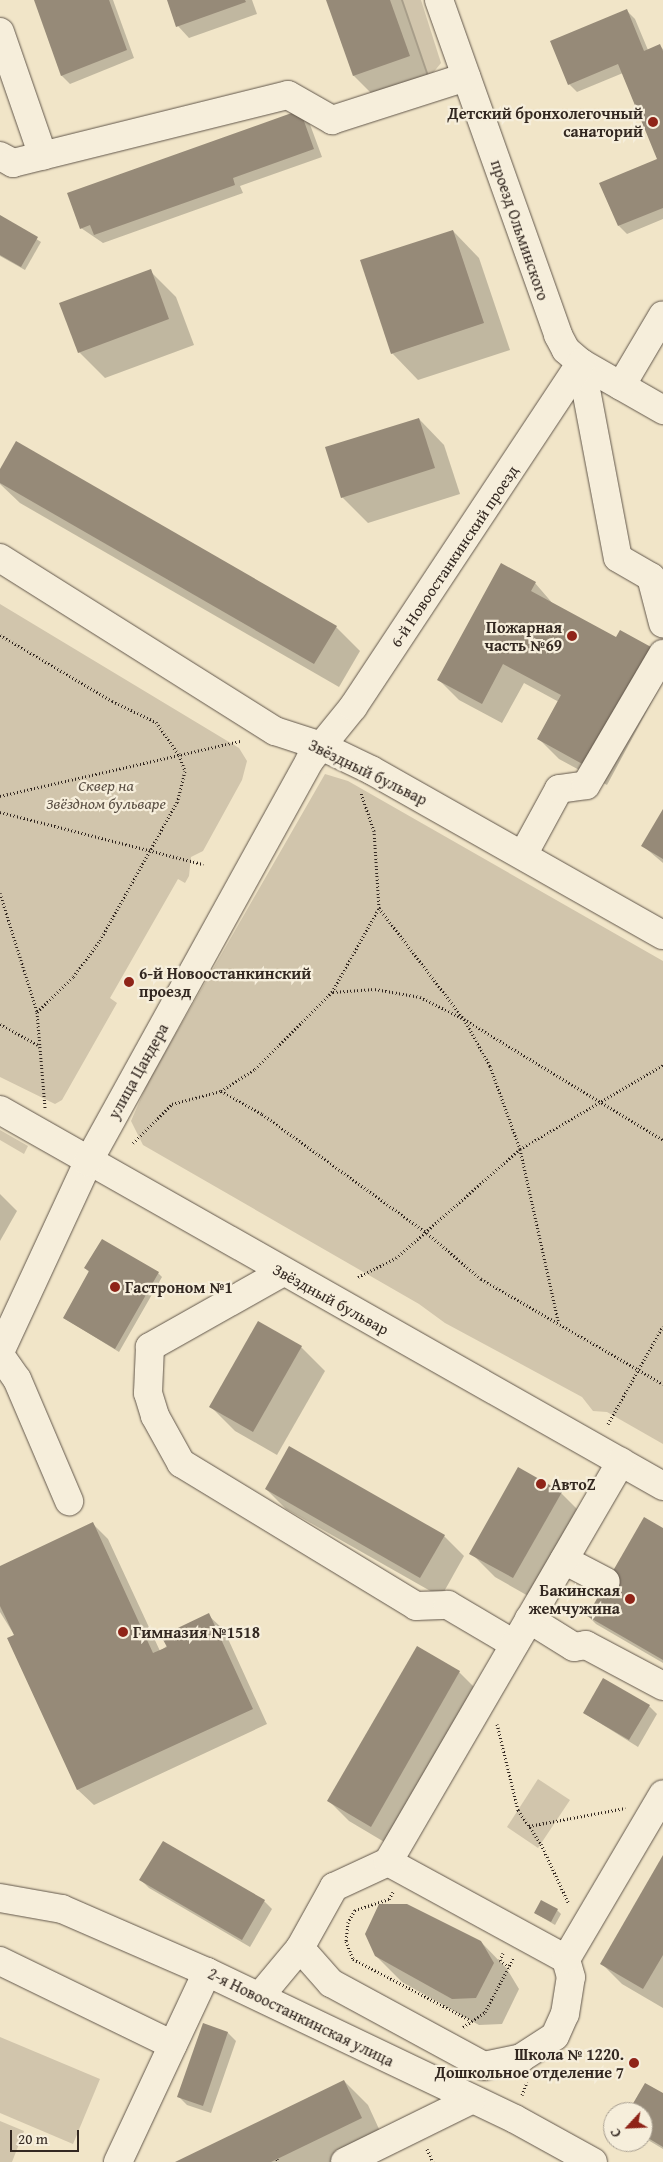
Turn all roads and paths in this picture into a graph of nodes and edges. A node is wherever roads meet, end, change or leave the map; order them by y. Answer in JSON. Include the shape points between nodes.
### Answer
{"nodes":[{"id":1,"x":439,"y":0,"type":"edge"},
{"id":2,"x":0,"y":32,"type":"edge"},
{"id":3,"x":466,"y":77,"type":"junction"},
{"id":4,"x":0,"y":156,"type":"edge"},
{"id":5,"x":43,"y":156,"type":"junction"},
{"id":6,"x":663,"y":315,"type":"edge"},
{"id":7,"x":581,"y":363,"type":"junction"},
{"id":8,"x":622,"y":386,"type":"junction"},
{"id":9,"x":663,"y":410,"type":"edge"},
{"id":10,"x":0,"y":558,"type":"edge"},
{"id":11,"x":663,"y":623,"type":"edge"},
{"id":12,"x":0,"y":635,"type":"edge"},
{"id":13,"x":663,"y":654,"type":"edge"},
{"id":14,"x":241,"y":741,"type":"dead end"},
{"id":15,"x":321,"y":746,"type":"junction"},
{"id":16,"x":179,"y":755,"type":"junction"},
{"id":17,"x":363,"y":785,"type":"dead end"},
{"id":18,"x":0,"y":796,"type":"edge"},
{"id":19,"x":0,"y":812,"type":"edge"},
{"id":20,"x":151,"y":852,"type":"junction"},
{"id":21,"x":523,"y":855,"type":"junction"},
{"id":22,"x":203,"y":864,"type":"dead end"},
{"id":23,"x":0,"y":893,"type":"edge"},
{"id":24,"x":379,"y":908,"type":"junction"},
{"id":25,"x":663,"y":935,"type":"edge"},
{"id":26,"x":332,"y":992,"type":"junction"},
{"id":27,"x":37,"y":1012,"type":"junction"},
{"id":28,"x":464,"y":1019,"type":"junction"},
{"id":29,"x":0,"y":1024,"type":"edge"},
{"id":30,"x":39,"y":1046,"type":"junction"},
{"id":31,"x":663,"y":1066,"type":"edge"},
{"id":32,"x":221,"y":1091,"type":"junction"},
{"id":33,"x":600,"y":1103,"type":"junction"},
{"id":34,"x":45,"y":1108,"type":"dead end"},
{"id":35,"x":0,"y":1110,"type":"edge"},
{"id":36,"x":663,"y":1140,"type":"edge"},
{"id":37,"x":132,"y":1143,"type":"dead end"},
{"id":38,"x":520,"y":1149,"type":"junction"},
{"id":39,"x":88,"y":1162,"type":"junction"},
{"id":40,"x":427,"y":1233,"type":"junction"},
{"id":41,"x":283,"y":1272,"type":"junction"},
{"id":42,"x":358,"y":1277,"type":"dead end"},
{"id":43,"x":558,"y":1322,"type":"junction"},
{"id":44,"x":663,"y":1326,"type":"edge"},
{"id":45,"x":0,"y":1354,"type":"edge"},
{"id":46,"x":637,"y":1369,"type":"junction"},
{"id":47,"x":663,"y":1384,"type":"edge"},
{"id":48,"x":608,"y":1424,"type":"dead end"},
{"id":49,"x":621,"y":1462,"type":"junction"},
{"id":50,"x":663,"y":1486,"type":"edge"},
{"id":51,"x":69,"y":1501,"type":"dead end"},
{"id":52,"x":564,"y":1560,"type":"junction"},
{"id":53,"x":606,"y":1582,"type":"dead end"},
{"id":54,"x":529,"y":1619,"type":"junction"},
{"id":55,"x":514,"y":1644,"type":"junction"},
{"id":56,"x":488,"y":1686,"type":"junction"},
{"id":57,"x":663,"y":1686,"type":"edge"},
{"id":58,"x":658,"y":1803,"type":"edge"},
{"id":59,"x":529,"y":1826,"type":"junction"},
{"id":60,"x":392,"y":1874,"type":"junction"},
{"id":61,"x":0,"y":1898,"type":"edge"},
{"id":62,"x":582,"y":1933,"type":"junction"},
{"id":63,"x":300,"y":1948,"type":"junction"},
{"id":64,"x":517,"y":1953,"type":"dead end"},
{"id":65,"x":566,"y":1959,"type":"junction"},
{"id":66,"x":0,"y":1961,"type":"edge"},
{"id":67,"x":207,"y":1972,"type":"junction"},
{"id":68,"x":260,"y":1996,"type":"junction"},
{"id":69,"x":472,"y":2021,"type":"junction"},
{"id":70,"x":461,"y":2032,"type":"dead end"},
{"id":71,"x":173,"y":2045,"type":"junction"},
{"id":72,"x":471,"y":2100,"type":"junction"},
{"id":73,"x":587,"y":2160,"type":"edge"},
{"id":74,"x":118,"y":2162,"type":"edge"},
{"id":75,"x":345,"y":2162,"type":"edge"}],
"edges":[{"from":1,"to":3,"type":"street","name":"проезд Ольминского"},
{"from":2,"to":5,"type":"street"},
{"from":3,"to":5,"type":"street","via":[[332,120],[288,95]]},
{"from":3,"to":7,"type":"street","name":"проезд Ольминского","via":[[553,324],[566,350]]},
{"from":4,"to":5,"type":"street","via":[[13,163]]},
{"from":6,"to":8,"type":"street"},
{"from":7,"to":8,"type":"street","name":"проезд Ольминского"},
{"from":7,"to":11,"type":"street","via":[[618,558],[652,577]]},
{"from":7,"to":15,"type":"street","name":"6-й Новоостанкинский проезд","via":[[353,707]]},
{"from":8,"to":9,"type":"street","name":"проезд Ольминского"},
{"from":10,"to":15,"type":"street","name":"Звёздный бульвар","via":[[276,731]]},
{"from":12,"to":16,"type":"path","via":[[112,702],[156,722]]},
{"from":13,"to":21,"type":"street","via":[[586,785],[559,789]]},
{"from":14,"to":16,"type":"path"},
{"from":15,"to":21,"type":"street","name":"Звёздный бульвар"},
{"from":15,"to":39,"type":"street","name":"улица Цандера","via":[[310,760]]},
{"from":16,"to":18,"type":"path"},
{"from":16,"to":20,"type":"path","via":[[185,782]]},
{"from":17,"to":24,"type":"path","via":[[362,798],[374,831]]},
{"from":19,"to":20,"type":"path"},
{"from":20,"to":22,"type":"path"},
{"from":20,"to":27,"type":"path","via":[[99,942],[73,978]]},
{"from":21,"to":25,"type":"street","name":"Звёздный бульвар"},
{"from":23,"to":27,"type":"path"},
{"from":24,"to":26,"type":"path"},
{"from":24,"to":28,"type":"path"},
{"from":26,"to":28,"type":"path","via":[[375,989],[420,996]]},
{"from":26,"to":32,"type":"path","via":[[255,1069]]},
{"from":27,"to":30,"type":"path"},
{"from":28,"to":33,"type":"path"},
{"from":28,"to":38,"type":"path","via":[[490,1066]]},
{"from":29,"to":30,"type":"path"},
{"from":30,"to":34,"type":"path"},
{"from":31,"to":33,"type":"path"},
{"from":32,"to":37,"type":"path","via":[[172,1104]]},
{"from":32,"to":40,"type":"path","via":[[262,1114]]},
{"from":33,"to":36,"type":"path"},
{"from":33,"to":38,"type":"path"},
{"from":35,"to":39,"type":"street","name":"Звёздный бульвар"},
{"from":38,"to":40,"type":"path"},
{"from":38,"to":43,"type":"path"},
{"from":39,"to":41,"type":"street","name":"Звёздный бульвар"},
{"from":39,"to":45,"type":"street","name":"улица Цандера"},
{"from":40,"to":42,"type":"path","via":[[396,1258]]},
{"from":40,"to":43,"type":"path","via":[[481,1279]]},
{"from":41,"to":49,"type":"street","name":"Звёздный бульвар"},
{"from":41,"to":55,"type":"street","via":[[150,1347],[148,1393],[156,1416],[182,1463],[416,1606],[448,1605]]},
{"from":43,"to":46,"type":"path"},
{"from":44,"to":46,"type":"path"},
{"from":45,"to":51,"type":"street","via":[[17,1379]]},
{"from":46,"to":47,"type":"path"},
{"from":46,"to":48,"type":"path"},
{"from":49,"to":50,"type":"street","name":"Звёздный бульвар"},
{"from":49,"to":52,"type":"street"},
{"from":52,"to":53,"type":"street"},
{"from":52,"to":54,"type":"street"},
{"from":54,"to":55,"type":"street"},
{"from":54,"to":57,"type":"street","via":[[574,1648],[586,1645]]},
{"from":55,"to":56,"type":"street"},
{"from":56,"to":59,"type":"path","via":[[518,1810]]},
{"from":56,"to":60,"type":"street"},
{"from":58,"to":59,"type":"path"},
{"from":58,"to":62,"type":"street"},
{"from":59,"to":62,"type":"path","via":[[541,1844]]},
{"from":60,"to":63,"type":"street","via":[[334,1887]]},
{"from":60,"to":65,"type":"street"},
{"from":60,"to":69,"type":"path","via":[[389,1899],[355,1910],[348,1922],[346,1941],[353,1959]]},
{"from":61,"to":67,"type":"street","name":"2-я Новоостанкинская улица","via":[[62,1909]]},
{"from":62,"to":65,"type":"street"},
{"from":63,"to":65,"type":"street","via":[[331,1983],[484,2066],[521,2058],[555,2036],[565,2014],[571,1977]]},
{"from":63,"to":68,"type":"street"},
{"from":64,"to":69,"type":"path","via":[[485,2012]]},
{"from":66,"to":71,"type":"street"},
{"from":67,"to":68,"type":"street","name":"2-я Новоостанкинская улица"},
{"from":67,"to":71,"type":"street"},
{"from":68,"to":72,"type":"street","name":"2-я Новоостанкинская улица"},
{"from":69,"to":70,"type":"path"},
{"from":71,"to":74,"type":"street"},
{"from":72,"to":73,"type":"street","name":"2-я Новоостанкинская улица"},
{"from":72,"to":75,"type":"street"}]}
